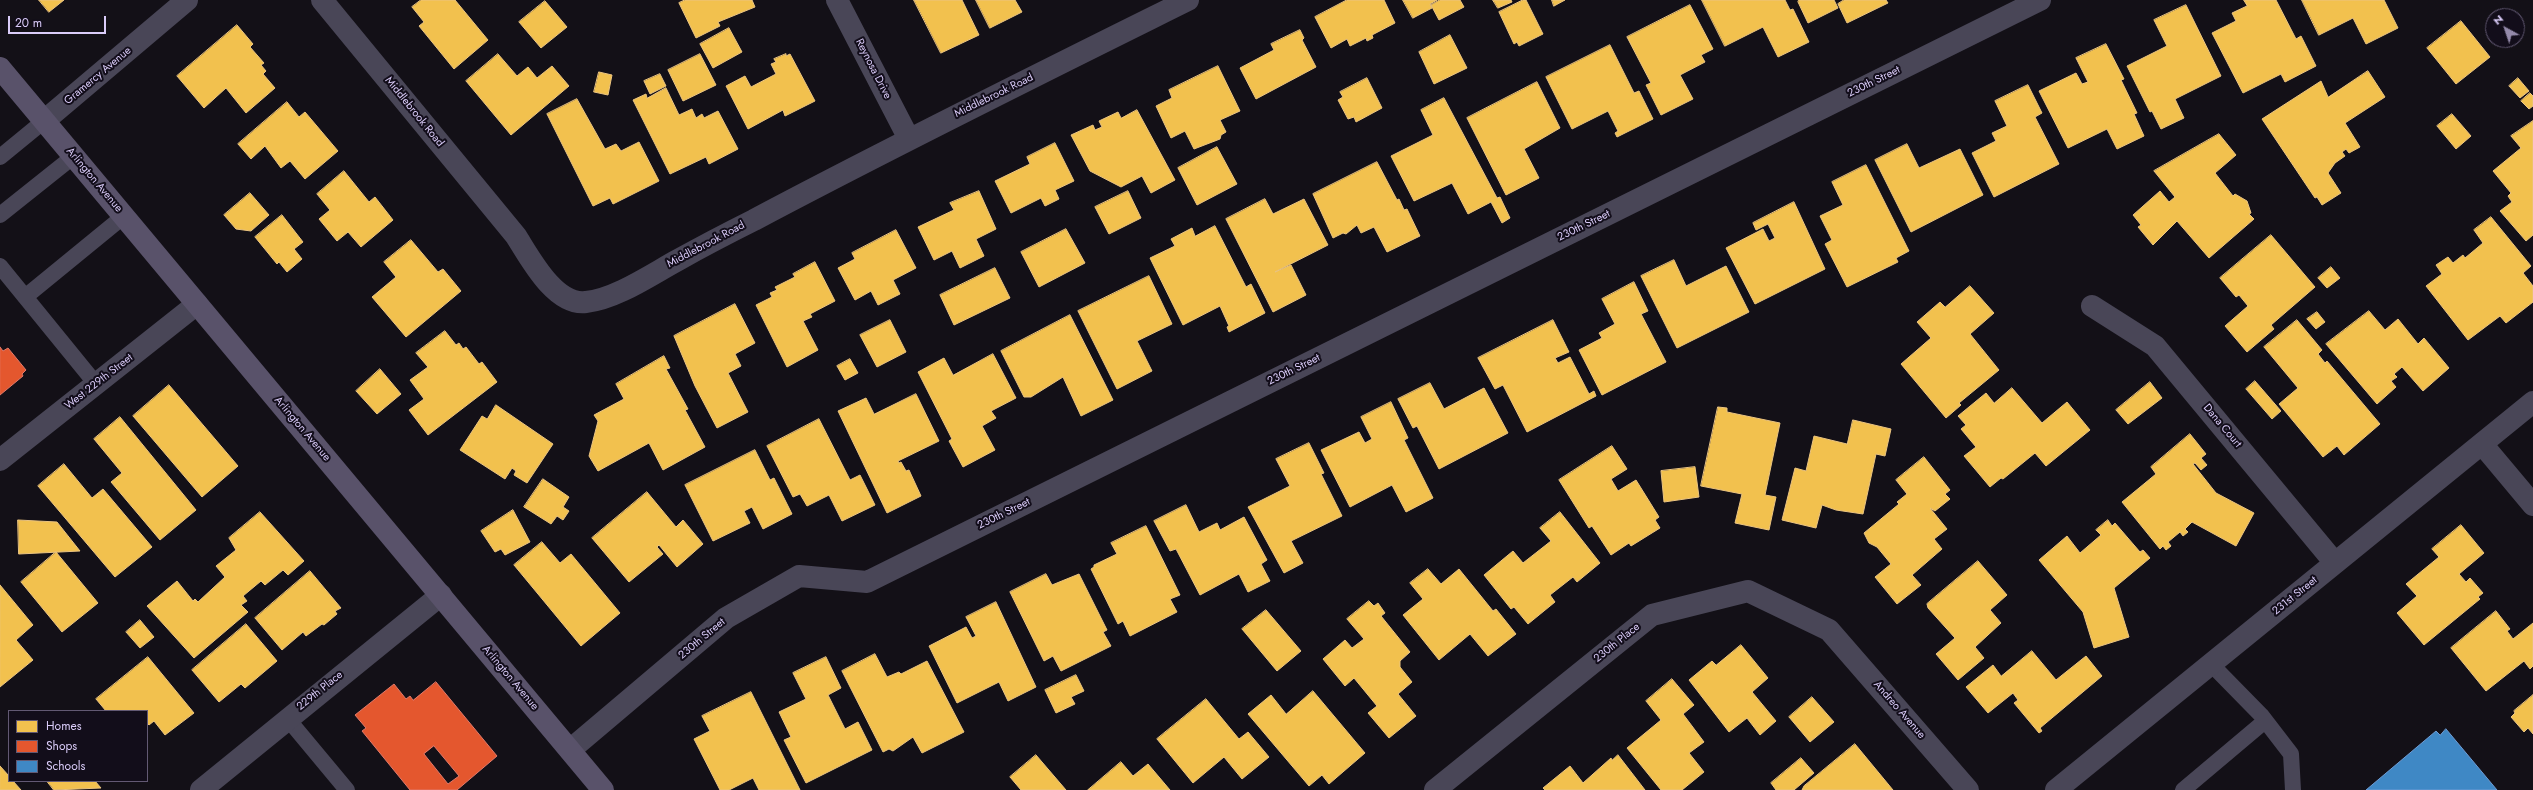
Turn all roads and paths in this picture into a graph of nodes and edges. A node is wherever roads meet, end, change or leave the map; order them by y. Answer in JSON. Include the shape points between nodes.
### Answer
{"nodes":[{"id":1,"x":187,"y":0,"type":"edge"},
{"id":2,"x":322,"y":0,"type":"edge"},
{"id":3,"x":837,"y":0,"type":"edge"},
{"id":4,"x":1188,"y":0,"type":"edge"},
{"id":5,"x":2040,"y":0,"type":"edge"},
{"id":6,"x":0,"y":68,"type":"edge"},
{"id":7,"x":44,"y":121,"type":"junction"},
{"id":8,"x":909,"y":139,"type":"junction"},
{"id":9,"x":74,"y":156,"type":"junction"},
{"id":10,"x":0,"y":157,"type":"edge"},
{"id":11,"x":0,"y":215,"type":"edge"},
{"id":12,"x":124,"y":216,"type":"junction"},
{"id":13,"x":0,"y":266,"type":"edge"},
{"id":14,"x":25,"y":297,"type":"junction"},
{"id":15,"x":197,"y":304,"type":"junction"},
{"id":16,"x":2092,"y":306,"type":"dead end"},
{"id":17,"x":96,"y":384,"type":"junction"},
{"id":18,"x":2533,"y":402,"type":"edge"},
{"id":19,"x":2482,"y":444,"type":"junction"},
{"id":20,"x":0,"y":460,"type":"edge"},
{"id":21,"x":2533,"y":505,"type":"edge"},
{"id":22,"x":2336,"y":563,"type":"junction"},
{"id":23,"x":441,"y":595,"type":"junction"},
{"id":24,"x":1829,"y":630,"type":"joint"},
{"id":25,"x":2210,"y":664,"type":"junction"},
{"id":26,"x":287,"y":718,"type":"junction"},
{"id":27,"x":2265,"y":721,"type":"junction"},
{"id":28,"x":570,"y":750,"type":"junction"},
{"id":29,"x":201,"y":790,"type":"edge"},
{"id":30,"x":346,"y":790,"type":"edge"},
{"id":31,"x":604,"y":790,"type":"edge"},
{"id":32,"x":1435,"y":790,"type":"edge"},
{"id":33,"x":1968,"y":790,"type":"edge"},
{"id":34,"x":2056,"y":790,"type":"edge"},
{"id":35,"x":2183,"y":790,"type":"edge"},
{"id":36,"x":2293,"y":790,"type":"edge"}],
"edges":[{"from":1,"to":7,"type":"street","name":"Gramercy Avenue"},
{"from":2,"to":8,"type":"street","name":"Middlebrook Road","via":[[516,236],[535,266],[554,289],[570,300],[586,302],[627,289],[697,249]]},
{"from":3,"to":8,"type":"street","name":"Reynosa Drive"},
{"from":4,"to":8,"type":"street","name":"Middlebrook Road"},
{"from":5,"to":28,"type":"street","name":"230th Street","via":[[867,582],[799,576],[726,618]]},
{"from":6,"to":7,"type":"main road","name":"Arlington Avenue"},
{"from":7,"to":9,"type":"main road","name":"Arlington Avenue"},
{"from":7,"to":10,"type":"lane"},
{"from":9,"to":11,"type":"lane"},
{"from":9,"to":12,"type":"main road","name":"Arlington Avenue"},
{"from":12,"to":14,"type":"lane"},
{"from":12,"to":15,"type":"main road","name":"Arlington Avenue"},
{"from":13,"to":14,"type":"lane"},
{"from":14,"to":17,"type":"lane"},
{"from":15,"to":17,"type":"street","name":"West 229th Street"},
{"from":15,"to":23,"type":"main road","name":"Arlington Avenue"},
{"from":16,"to":22,"type":"street","name":"Dana Court","via":[[2156,346]]},
{"from":17,"to":20,"type":"street","name":"West 229th Street"},
{"from":18,"to":19,"type":"street","name":"231st Street"},
{"from":19,"to":21,"type":"street"},
{"from":19,"to":22,"type":"street","name":"231st Street"},
{"from":22,"to":25,"type":"street","name":"231st Street"},
{"from":23,"to":26,"type":"street","name":"229th Place"},
{"from":23,"to":28,"type":"main road","name":"Arlington Avenue"},
{"from":24,"to":32,"type":"street","name":"230th Place","via":[[1748,591],[1652,615]]},
{"from":24,"to":33,"type":"street","name":"Andreo Avenue"},
{"from":25,"to":27,"type":"lane"},
{"from":25,"to":34,"type":"street","name":"231st Street"},
{"from":26,"to":29,"type":"street","name":"229th Place"},
{"from":26,"to":30,"type":"lane"},
{"from":27,"to":35,"type":"lane"},
{"from":27,"to":36,"type":"lane","via":[[2291,754]]},
{"from":28,"to":31,"type":"main road","name":"Arlington Avenue"}]}
